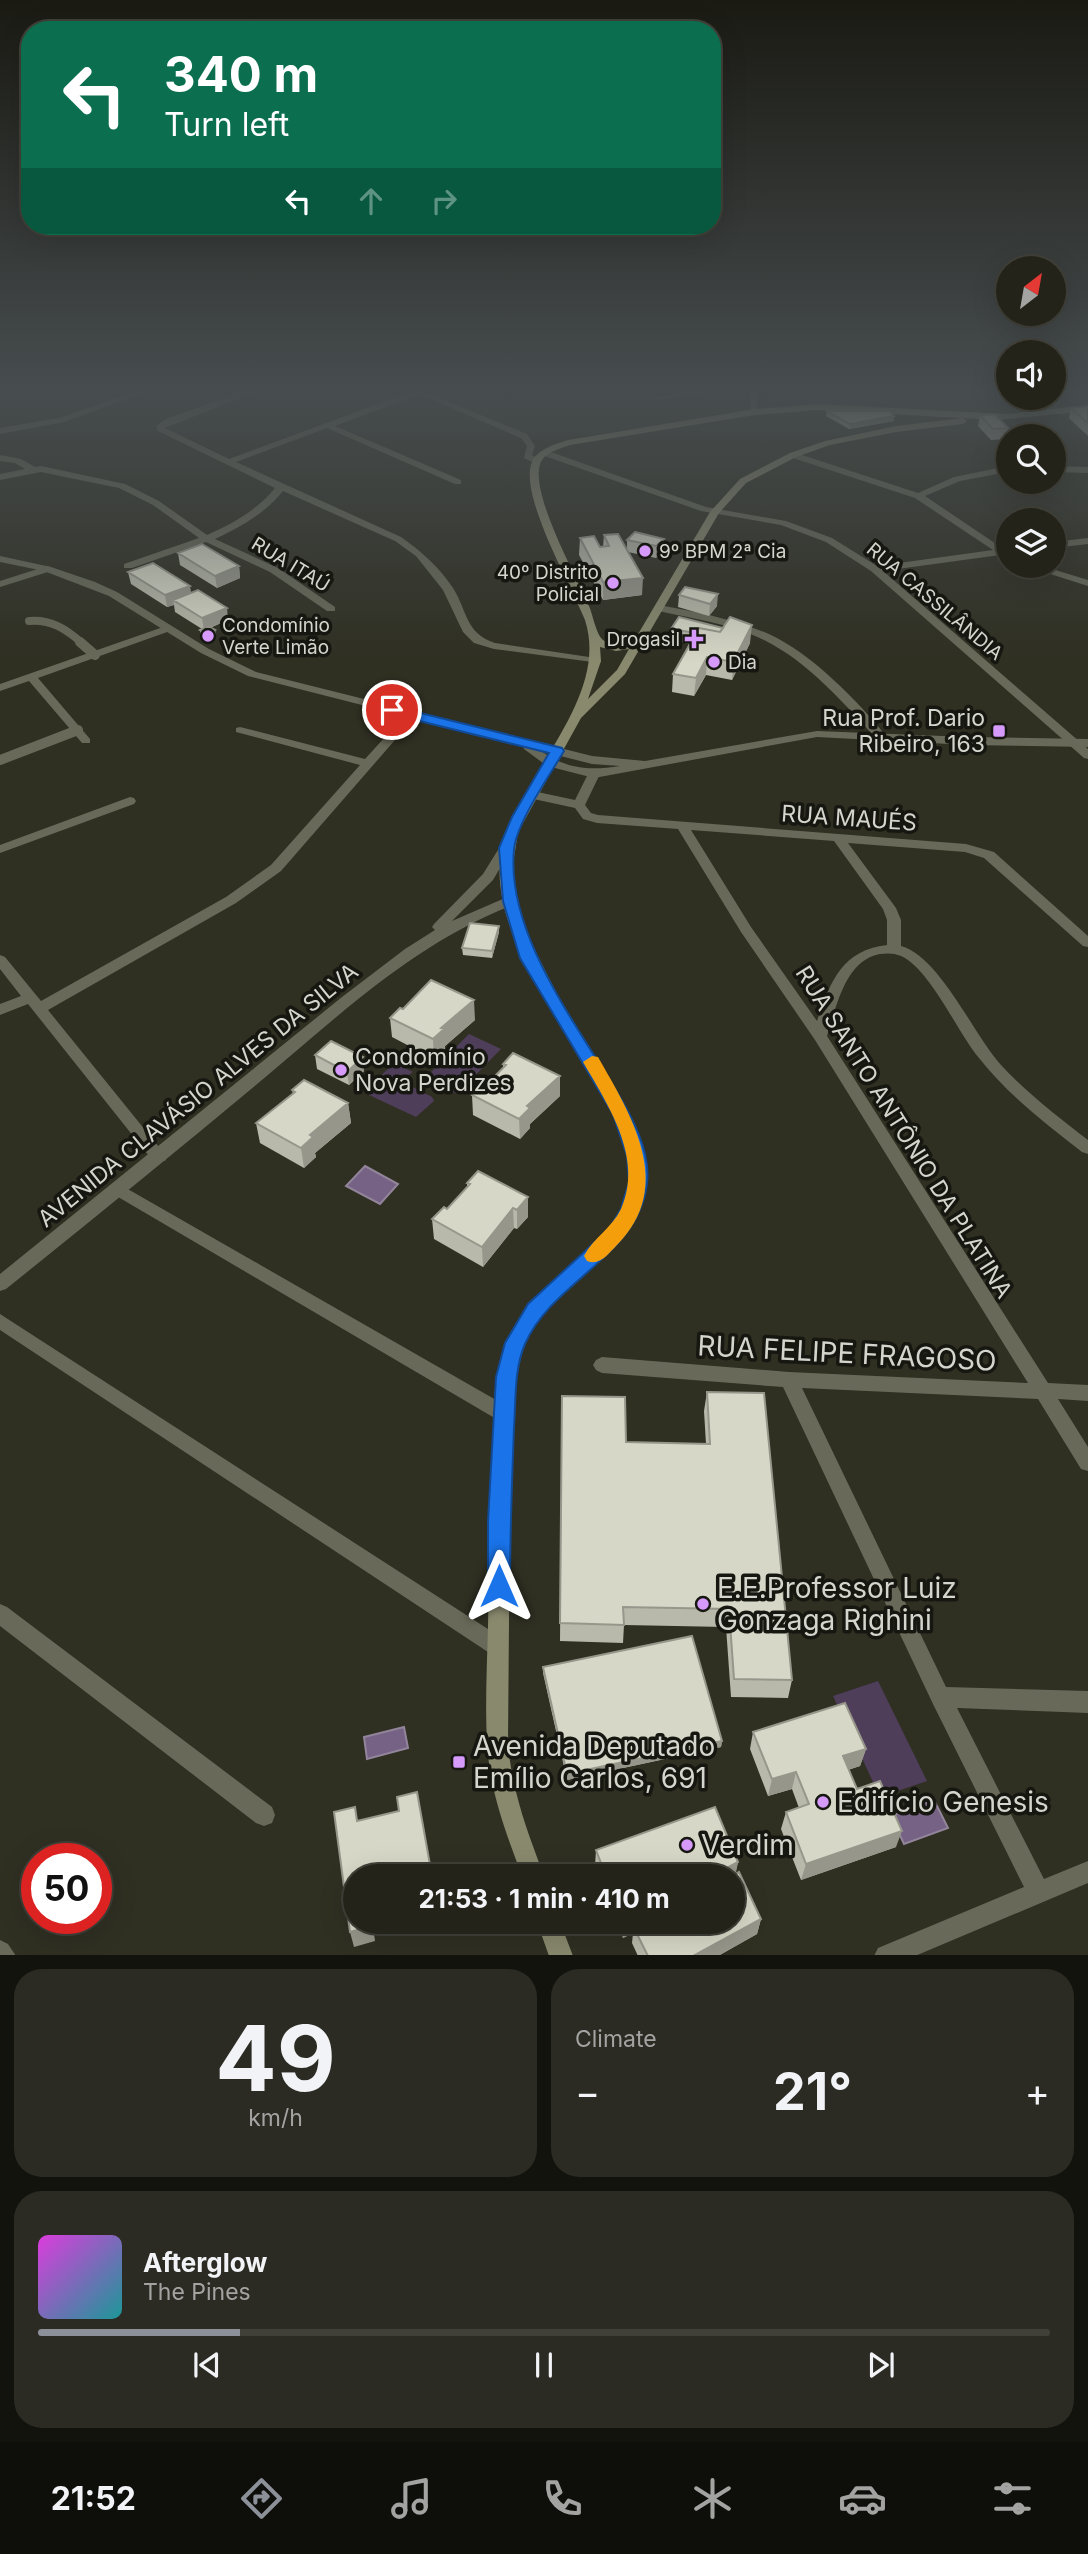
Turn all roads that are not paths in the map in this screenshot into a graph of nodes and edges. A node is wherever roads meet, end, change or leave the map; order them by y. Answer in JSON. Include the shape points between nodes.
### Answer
{"nodes":[{"id":1,"x":98,"y":480,"type":"edge"},
{"id":2,"x":268,"y":480,"type":"edge"},
{"id":3,"x":454,"y":480,"type":"edge"},
{"id":4,"x":535,"y":480,"type":"edge"},
{"id":5,"x":623,"y":480,"type":"edge"},
{"id":6,"x":744,"y":480,"type":"edge"},
{"id":7,"x":870,"y":480,"type":"edge"},
{"id":8,"x":954,"y":480,"type":"edge"},
{"id":9,"x":458,"y":482,"type":"dead end"},
{"id":10,"x":281,"y":487,"type":"junction"},
{"id":11,"x":918,"y":496,"type":"junction"},
{"id":12,"x":715,"y":512,"type":"junction"},
{"id":13,"x":205,"y":538,"type":"junction"},
{"id":14,"x":1088,"y":541,"type":"edge"},
{"id":15,"x":1066,"y":544,"type":"edge"},
{"id":16,"x":996,"y":547,"type":"edge"},
{"id":17,"x":996,"y":554,"type":"edge"},
{"id":18,"x":0,"y":559,"type":"edge"},
{"id":19,"x":128,"y":566,"type":"dead end"},
{"id":20,"x":47,"y":569,"type":"junction"},
{"id":21,"x":874,"y":569,"type":"junction"},
{"id":22,"x":1066,"y":577,"type":"edge"},
{"id":23,"x":1088,"y":583,"type":"edge"},
{"id":24,"x":0,"y":584,"type":"edge"},
{"id":25,"x":659,"y":608,"type":"junction"},
{"id":26,"x":331,"y":609,"type":"dead end"},
{"id":27,"x":29,"y":621,"type":"dead end"},
{"id":28,"x":166,"y":629,"type":"junction"},
{"id":29,"x":594,"y":638,"type":"junction"},
{"id":30,"x":640,"y":642,"type":"junction"},
{"id":31,"x":95,"y":655,"type":"junction"},
{"id":32,"x":596,"y":661,"type":"junction"},
{"id":33,"x":32,"y":677,"type":"junction"},
{"id":34,"x":0,"y":688,"type":"edge"},
{"id":35,"x":411,"y":715,"type":"junction"},
{"id":36,"x":575,"y":718,"type":"junction"},
{"id":37,"x":78,"y":730,"type":"junction"},
{"id":38,"x":240,"y":730,"type":"dead end"},
{"id":39,"x":881,"y":737,"type":"junction"},
{"id":40,"x":86,"y":741,"type":"dead end"},
{"id":41,"x":521,"y":742,"type":"junction"},
{"id":42,"x":1072,"y":742,"type":"junction"},
{"id":43,"x":1088,"y":743,"type":"edge"},
{"id":44,"x":557,"y":751,"type":"junction"},
{"id":45,"x":1088,"y":755,"type":"edge"},
{"id":46,"x":0,"y":760,"type":"edge"},
{"id":47,"x":551,"y":763,"type":"junction"},
{"id":48,"x":369,"y":764,"type":"junction"},
{"id":49,"x":642,"y":764,"type":"junction"},
{"id":50,"x":594,"y":774,"type":"junction"},
{"id":51,"x":533,"y":795,"type":"junction"},
{"id":52,"x":130,"y":801,"type":"dead end"},
{"id":53,"x":579,"y":805,"type":"junction"},
{"id":54,"x":682,"y":826,"type":"junction"},
{"id":55,"x":838,"y":838,"type":"junction"},
{"id":56,"x":506,"y":848,"type":"junction"},
{"id":57,"x":0,"y":849,"type":"edge"},
{"id":58,"x":510,"y":901,"type":"junction"},
{"id":59,"x":426,"y":941,"type":"junction"},
{"id":60,"x":1088,"y":943,"type":"edge"},
{"id":61,"x":894,"y":948,"type":"junction"},
{"id":62,"x":0,"y":960,"type":"edge"},
{"id":63,"x":34,"y":1003,"type":"junction"},
{"id":64,"x":0,"y":1010,"type":"edge"},
{"id":65,"x":820,"y":1036,"type":"junction"},
{"id":66,"x":1088,"y":1148,"type":"edge"},
{"id":67,"x":159,"y":1157,"type":"junction"},
{"id":68,"x":119,"y":1190,"type":"junction"},
{"id":69,"x":0,"y":1284,"type":"edge"},
{"id":70,"x":0,"y":1321,"type":"edge"},
{"id":71,"x":602,"y":1365,"type":"dead end"},
{"id":72,"x":789,"y":1380,"type":"junction"},
{"id":73,"x":1042,"y":1393,"type":"junction"},
{"id":74,"x":1088,"y":1393,"type":"edge"},
{"id":75,"x":505,"y":1415,"type":"junction"},
{"id":76,"x":1088,"y":1463,"type":"edge"},
{"id":77,"x":0,"y":1614,"type":"edge"},
{"id":78,"x":498,"y":1647,"type":"junction"},
{"id":79,"x":940,"y":1697,"type":"junction"},
{"id":80,"x":1088,"y":1702,"type":"edge"},
{"id":81,"x":264,"y":1815,"type":"dead end"},
{"id":82,"x":529,"y":1864,"type":"edge"},
{"id":83,"x":1088,"y":1872,"type":"edge"},
{"id":84,"x":1039,"y":1892,"type":"junction"},
{"id":85,"x":553,"y":1934,"type":"edge"},
{"id":86,"x":0,"y":1952,"type":"edge"},
{"id":87,"x":4,"y":1955,"type":"edge"},
{"id":88,"x":561,"y":1955,"type":"edge"},
{"id":89,"x":886,"y":1955,"type":"edge"}],
"edges":[{"from":1,"to":13,"type":"street","name":"RUA ITAÚ","via":[[156,503]]},
{"from":2,"to":10,"type":"street"},
{"from":3,"to":9,"type":"street"},
{"from":4,"to":29,"type":"main road","via":[[542,509],[583,599]]},
{"from":5,"to":12,"type":"street","name":"RUA CASSILÂNDIA"},
{"from":6,"to":12,"type":"main road"},
{"from":7,"to":11,"type":"street"},
{"from":8,"to":11,"type":"street"},
{"from":10,"to":13,"type":"street","via":[[262,510]]},
{"from":10,"to":32,"type":"street","via":[[398,538],[419,554],[448,589],[468,632],[478,641]]},
{"from":11,"to":16,"type":"street"},
{"from":12,"to":21,"type":"street","name":"RUA CASSILÂNDIA","via":[[758,517],[809,531]]},
{"from":12,"to":25,"type":"main road"},
{"from":13,"to":19,"type":"street"},
{"from":13,"to":26,"type":"street","name":"RUA ITAÚ","via":[[261,562]]},
{"from":14,"to":15,"type":"street"},
{"from":17,"to":21,"type":"street"},
{"from":18,"to":20,"type":"street"},
{"from":20,"to":24,"type":"street"},
{"from":20,"to":28,"type":"street","via":[[113,594]]},
{"from":21,"to":42,"type":"street","name":"RUA CASSILÂNDIA"},
{"from":22,"to":23,"type":"street"},
{"from":25,"to":30,"type":"main road"},
{"from":25,"to":39,"type":"street","via":[[706,617],[768,638],[815,671]]},
{"from":27,"to":31,"type":"street","via":[[56,624]]},
{"from":28,"to":31,"type":"street"},
{"from":28,"to":35,"type":"street","via":[[253,674]]},
{"from":29,"to":30,"type":"main road","via":[[604,646],[618,648]]},
{"from":29,"to":32,"type":"main road"},
{"from":30,"to":36,"type":"main road","via":[[621,672]]},
{"from":31,"to":33,"type":"street"},
{"from":32,"to":36,"type":"main road"},
{"from":33,"to":34,"type":"street"},
{"from":33,"to":37,"type":"street"},
{"from":35,"to":41,"type":"street"},
{"from":35,"to":48,"type":"street"},
{"from":36,"to":44,"type":"main road"},
{"from":37,"to":40,"type":"street"},
{"from":37,"to":46,"type":"street"},
{"from":38,"to":48,"type":"street"},
{"from":39,"to":42,"type":"street"},
{"from":39,"to":49,"type":"street","via":[[809,735]]},
{"from":41,"to":44,"type":"street"},
{"from":41,"to":47,"type":"street"},
{"from":42,"to":43,"type":"street"},
{"from":42,"to":45,"type":"street","name":"RUA CASSILÂNDIA"},
{"from":44,"to":47,"type":"main road"},
{"from":44,"to":49,"type":"street","via":[[592,760]]},
{"from":47,"to":50,"type":"street"},
{"from":47,"to":51,"type":"main road"},
{"from":48,"to":63,"type":"street","via":[[276,869],[231,901]]},
{"from":49,"to":50,"type":"street"},
{"from":50,"to":53,"type":"street"},
{"from":51,"to":53,"type":"street","name":"RUA MAUÉS"},
{"from":51,"to":56,"type":"main road"},
{"from":52,"to":57,"type":"street"},
{"from":53,"to":54,"type":"street","name":"RUA MAUÉS","via":[[587,816],[597,819]]},
{"from":54,"to":55,"type":"street","name":"RUA MAUÉS"},
{"from":54,"to":65,"type":"street","name":"RUA SANTO ANTÔNIO DA PLATINA"},
{"from":55,"to":60,"type":"street","name":"RUA MAUÉS","via":[[966,848],[989,855]]},
{"from":55,"to":61,"type":"street","via":[[889,908]]},
{"from":56,"to":58,"type":"main road"},
{"from":56,"to":59,"type":"street","name":"AVENIDA CLAVÁSIO ALVES DA SILVA","via":[[488,877]]},
{"from":58,"to":59,"type":"street","name":"AVENIDA CLAVÁSIO ALVES DA SILVA","via":[[473,914]]},
{"from":58,"to":75,"type":"main road","via":[[528,958],[621,1114],[636,1156],[638,1182],[630,1210],[615,1234],[535,1310],[514,1343]]},
{"from":59,"to":67,"type":"street","name":"AVENIDA CLAVÁSIO ALVES DA SILVA"},
{"from":61,"to":65,"type":"street","via":[[876,949],[852,962],[836,990]]},
{"from":61,"to":66,"type":"street","via":[[923,966],[993,1065],[1036,1108]]},
{"from":62,"to":63,"type":"street"},
{"from":63,"to":64,"type":"street"},
{"from":63,"to":67,"type":"street"},
{"from":65,"to":73,"type":"street","name":"RUA SANTO ANTÔNIO DA PLATINA"},
{"from":67,"to":68,"type":"street","name":"AVENIDA CLAVÁSIO ALVES DA SILVA"},
{"from":68,"to":69,"type":"street","name":"AVENIDA CLAVÁSIO ALVES DA SILVA"},
{"from":68,"to":75,"type":"street"},
{"from":70,"to":78,"type":"street"},
{"from":71,"to":72,"type":"street","name":"RUA FELIPE FRAGOSO"},
{"from":72,"to":73,"type":"street","name":"RUA FELIPE FRAGOSO"},
{"from":72,"to":79,"type":"street"},
{"from":73,"to":74,"type":"street","name":"RUA FELIPE FRAGOSO"},
{"from":73,"to":76,"type":"street","name":"RUA SANTO ANTÔNIO DA PLATINA"},
{"from":75,"to":78,"type":"main road"},
{"from":77,"to":81,"type":"street"},
{"from":78,"to":82,"type":"main road","via":[[501,1781]]},
{"from":79,"to":80,"type":"street"},
{"from":79,"to":84,"type":"street"},
{"from":83,"to":84,"type":"street"},
{"from":84,"to":89,"type":"street"},
{"from":85,"to":88,"type":"main road"},
{"from":86,"to":87,"type":"street"}]}
